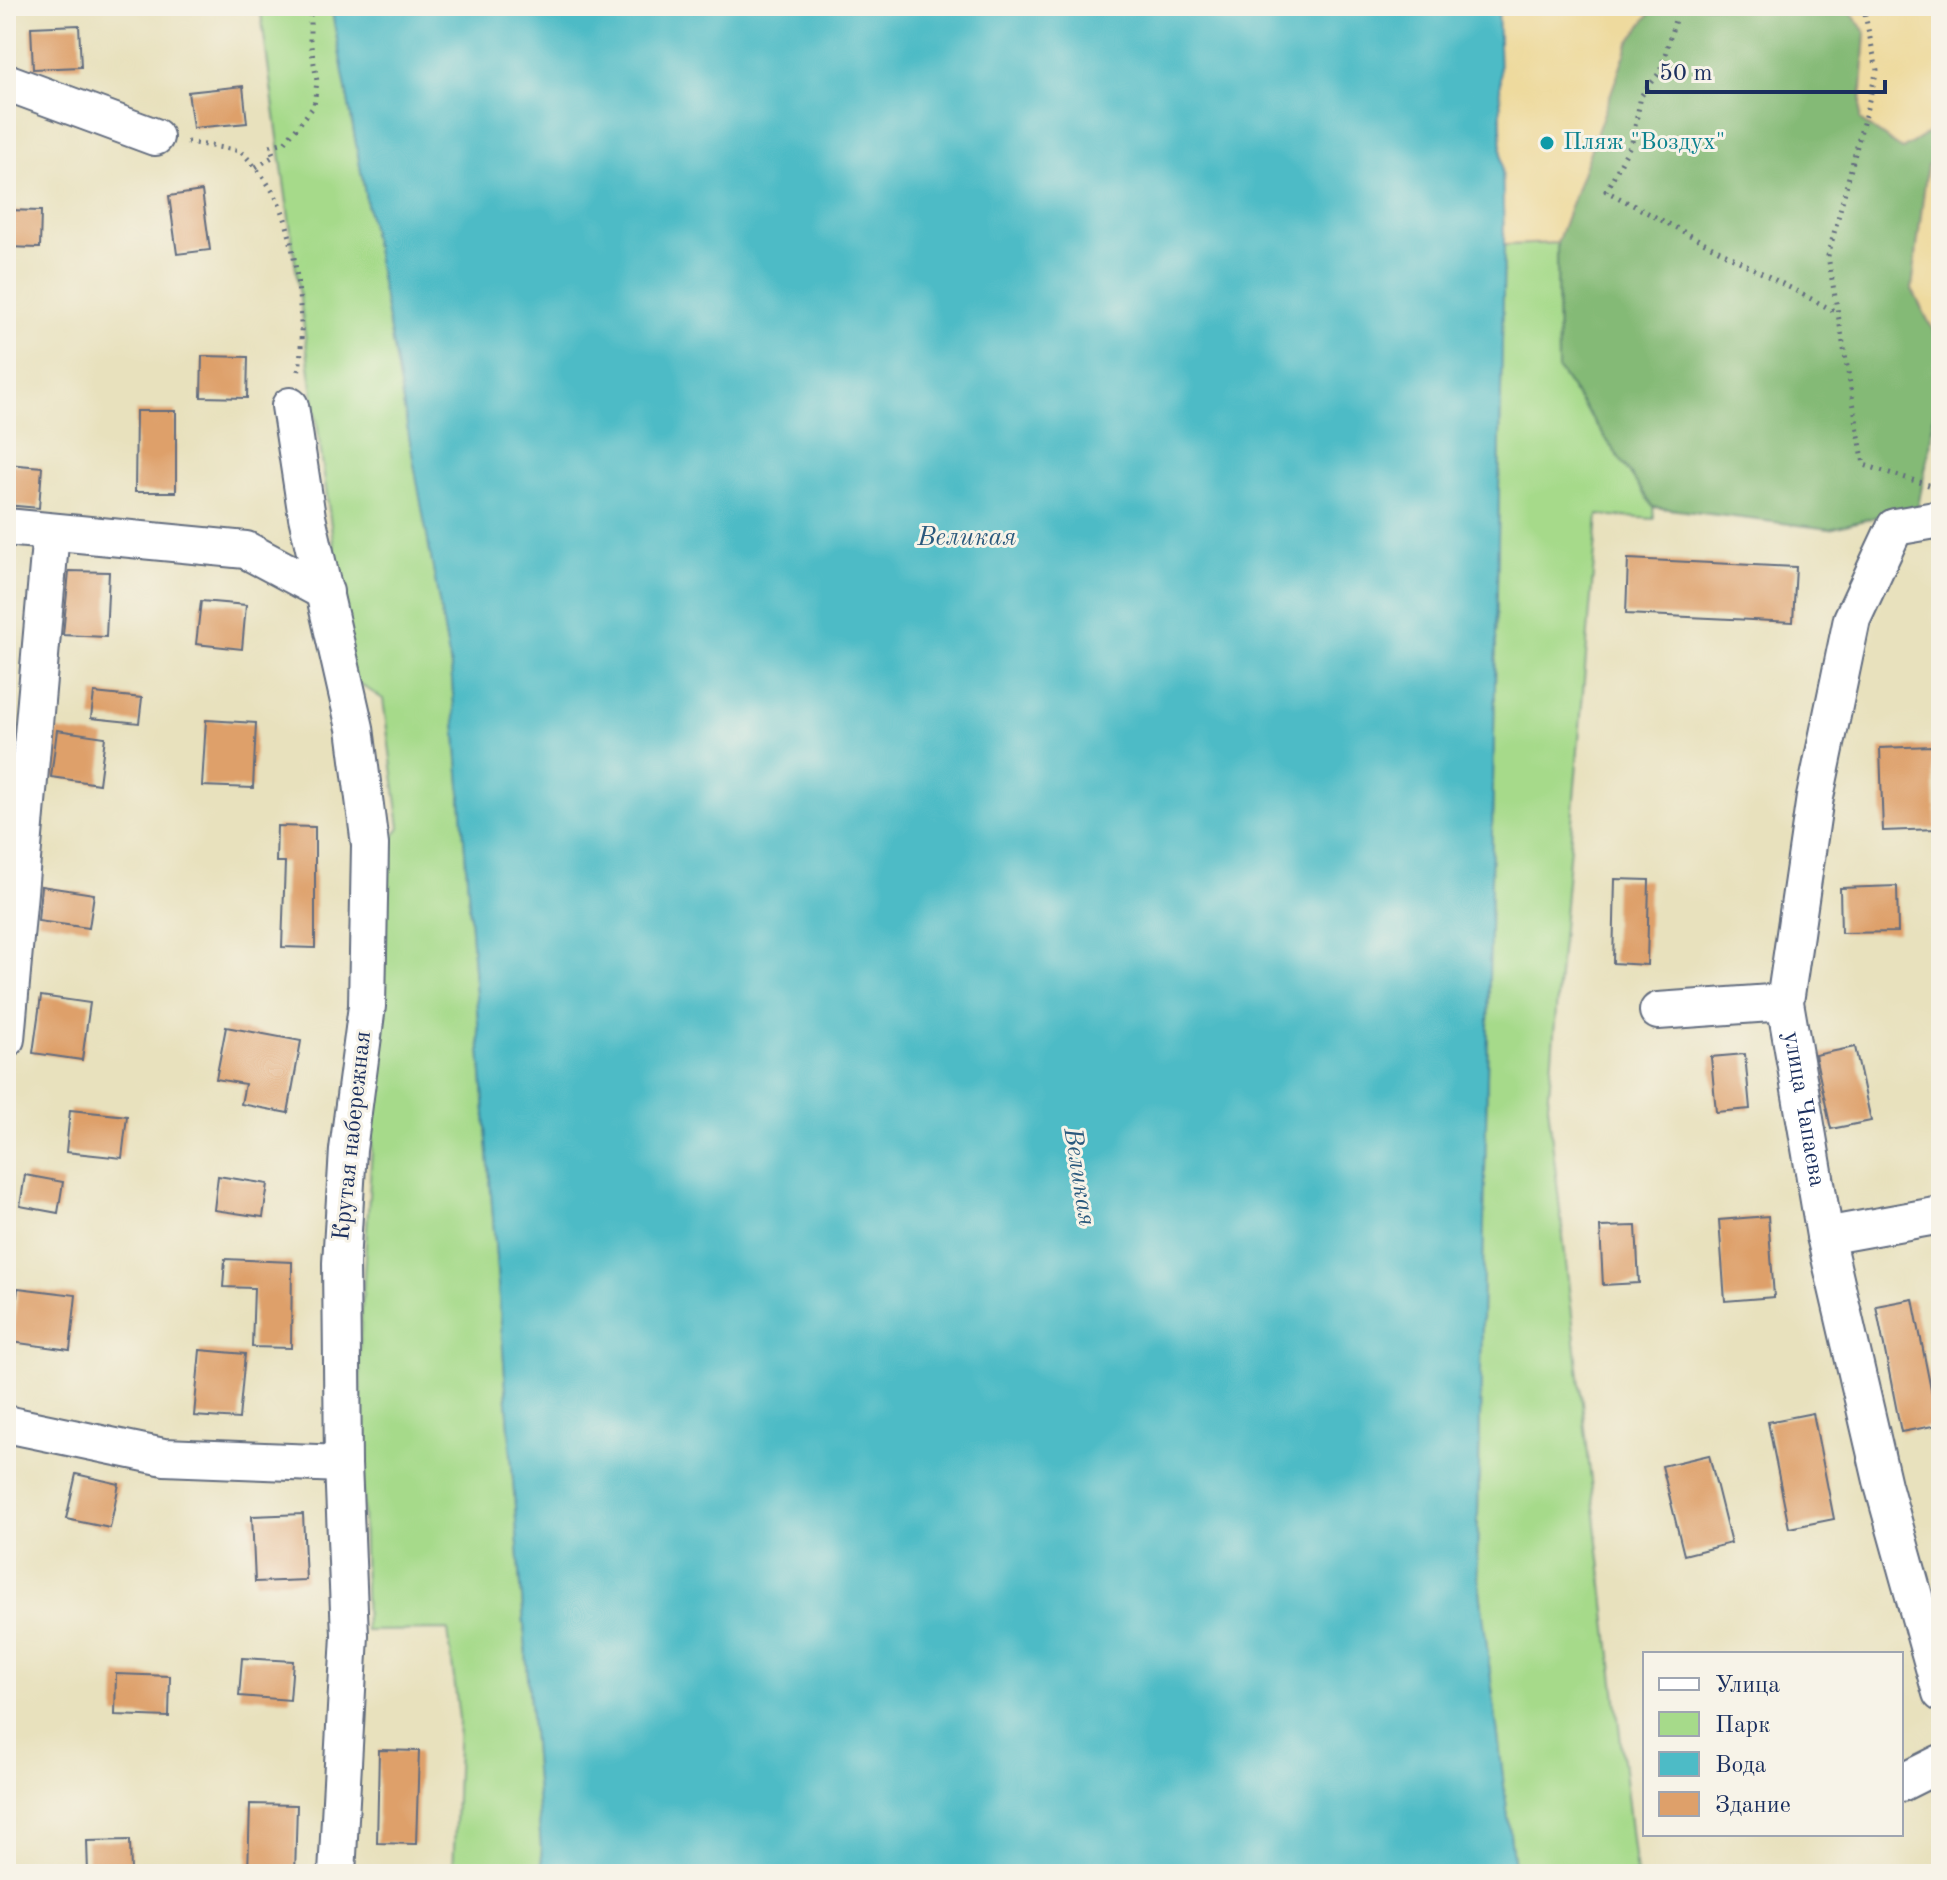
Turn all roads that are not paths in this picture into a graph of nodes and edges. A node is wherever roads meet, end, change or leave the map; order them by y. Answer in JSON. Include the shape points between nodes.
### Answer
{"nodes":[{"id":1,"x":6,"y":82,"type":"edge"},
{"id":2,"x":155,"y":137,"type":"road end"},
{"id":3,"x":290,"y":406,"type":"road end"},
{"id":4,"x":1941,"y":519,"type":"edge"},
{"id":5,"x":6,"y":527,"type":"edge"},
{"id":6,"x":51,"y":532,"type":"junction"},
{"id":7,"x":325,"y":592,"type":"junction"},
{"id":8,"x":1785,"y":1002,"type":"junction"},
{"id":9,"x":1658,"y":1011,"type":"dead end"},
{"id":10,"x":6,"y":1039,"type":"edge"},
{"id":11,"x":1941,"y":1215,"type":"edge"},
{"id":12,"x":1825,"y":1236,"type":"junction"},
{"id":13,"x":6,"y":1424,"type":"edge"},
{"id":14,"x":343,"y":1464,"type":"junction"},
{"id":15,"x":1941,"y":1693,"type":"edge"},
{"id":16,"x":1941,"y":1763,"type":"edge"},
{"id":17,"x":1903,"y":1782,"type":"edge"},
{"id":18,"x":337,"y":1874,"type":"edge"}],
"edges":[{"from":1,"to":2,"type":"street"},
{"from":3,"to":7,"type":"street","name":"Крутая набережная"},
{"from":4,"to":8,"type":"street","name":"улица Чапаева","via":[[1895,527],[1852,619],[1815,797]]},
{"from":5,"to":6,"type":"street"},
{"from":6,"to":7,"type":"street","via":[[246,550]]},
{"from":6,"to":10,"type":"street"},
{"from":7,"to":14,"type":"street","name":"Крутая набережная","via":[[355,728],[370,845],[367,1006],[348,1150],[341,1263]]},
{"from":8,"to":9,"type":"street"},
{"from":8,"to":12,"type":"street","name":"улица Чапаева"},
{"from":11,"to":12,"type":"street"},
{"from":12,"to":15,"type":"street","name":"улица Чапаева","via":[[1883,1485]]},
{"from":13,"to":14,"type":"street","via":[[164,1457]]},
{"from":14,"to":18,"type":"street","name":"Крутая набережная","via":[[350,1635]]},
{"from":16,"to":17,"type":"street"}]}
